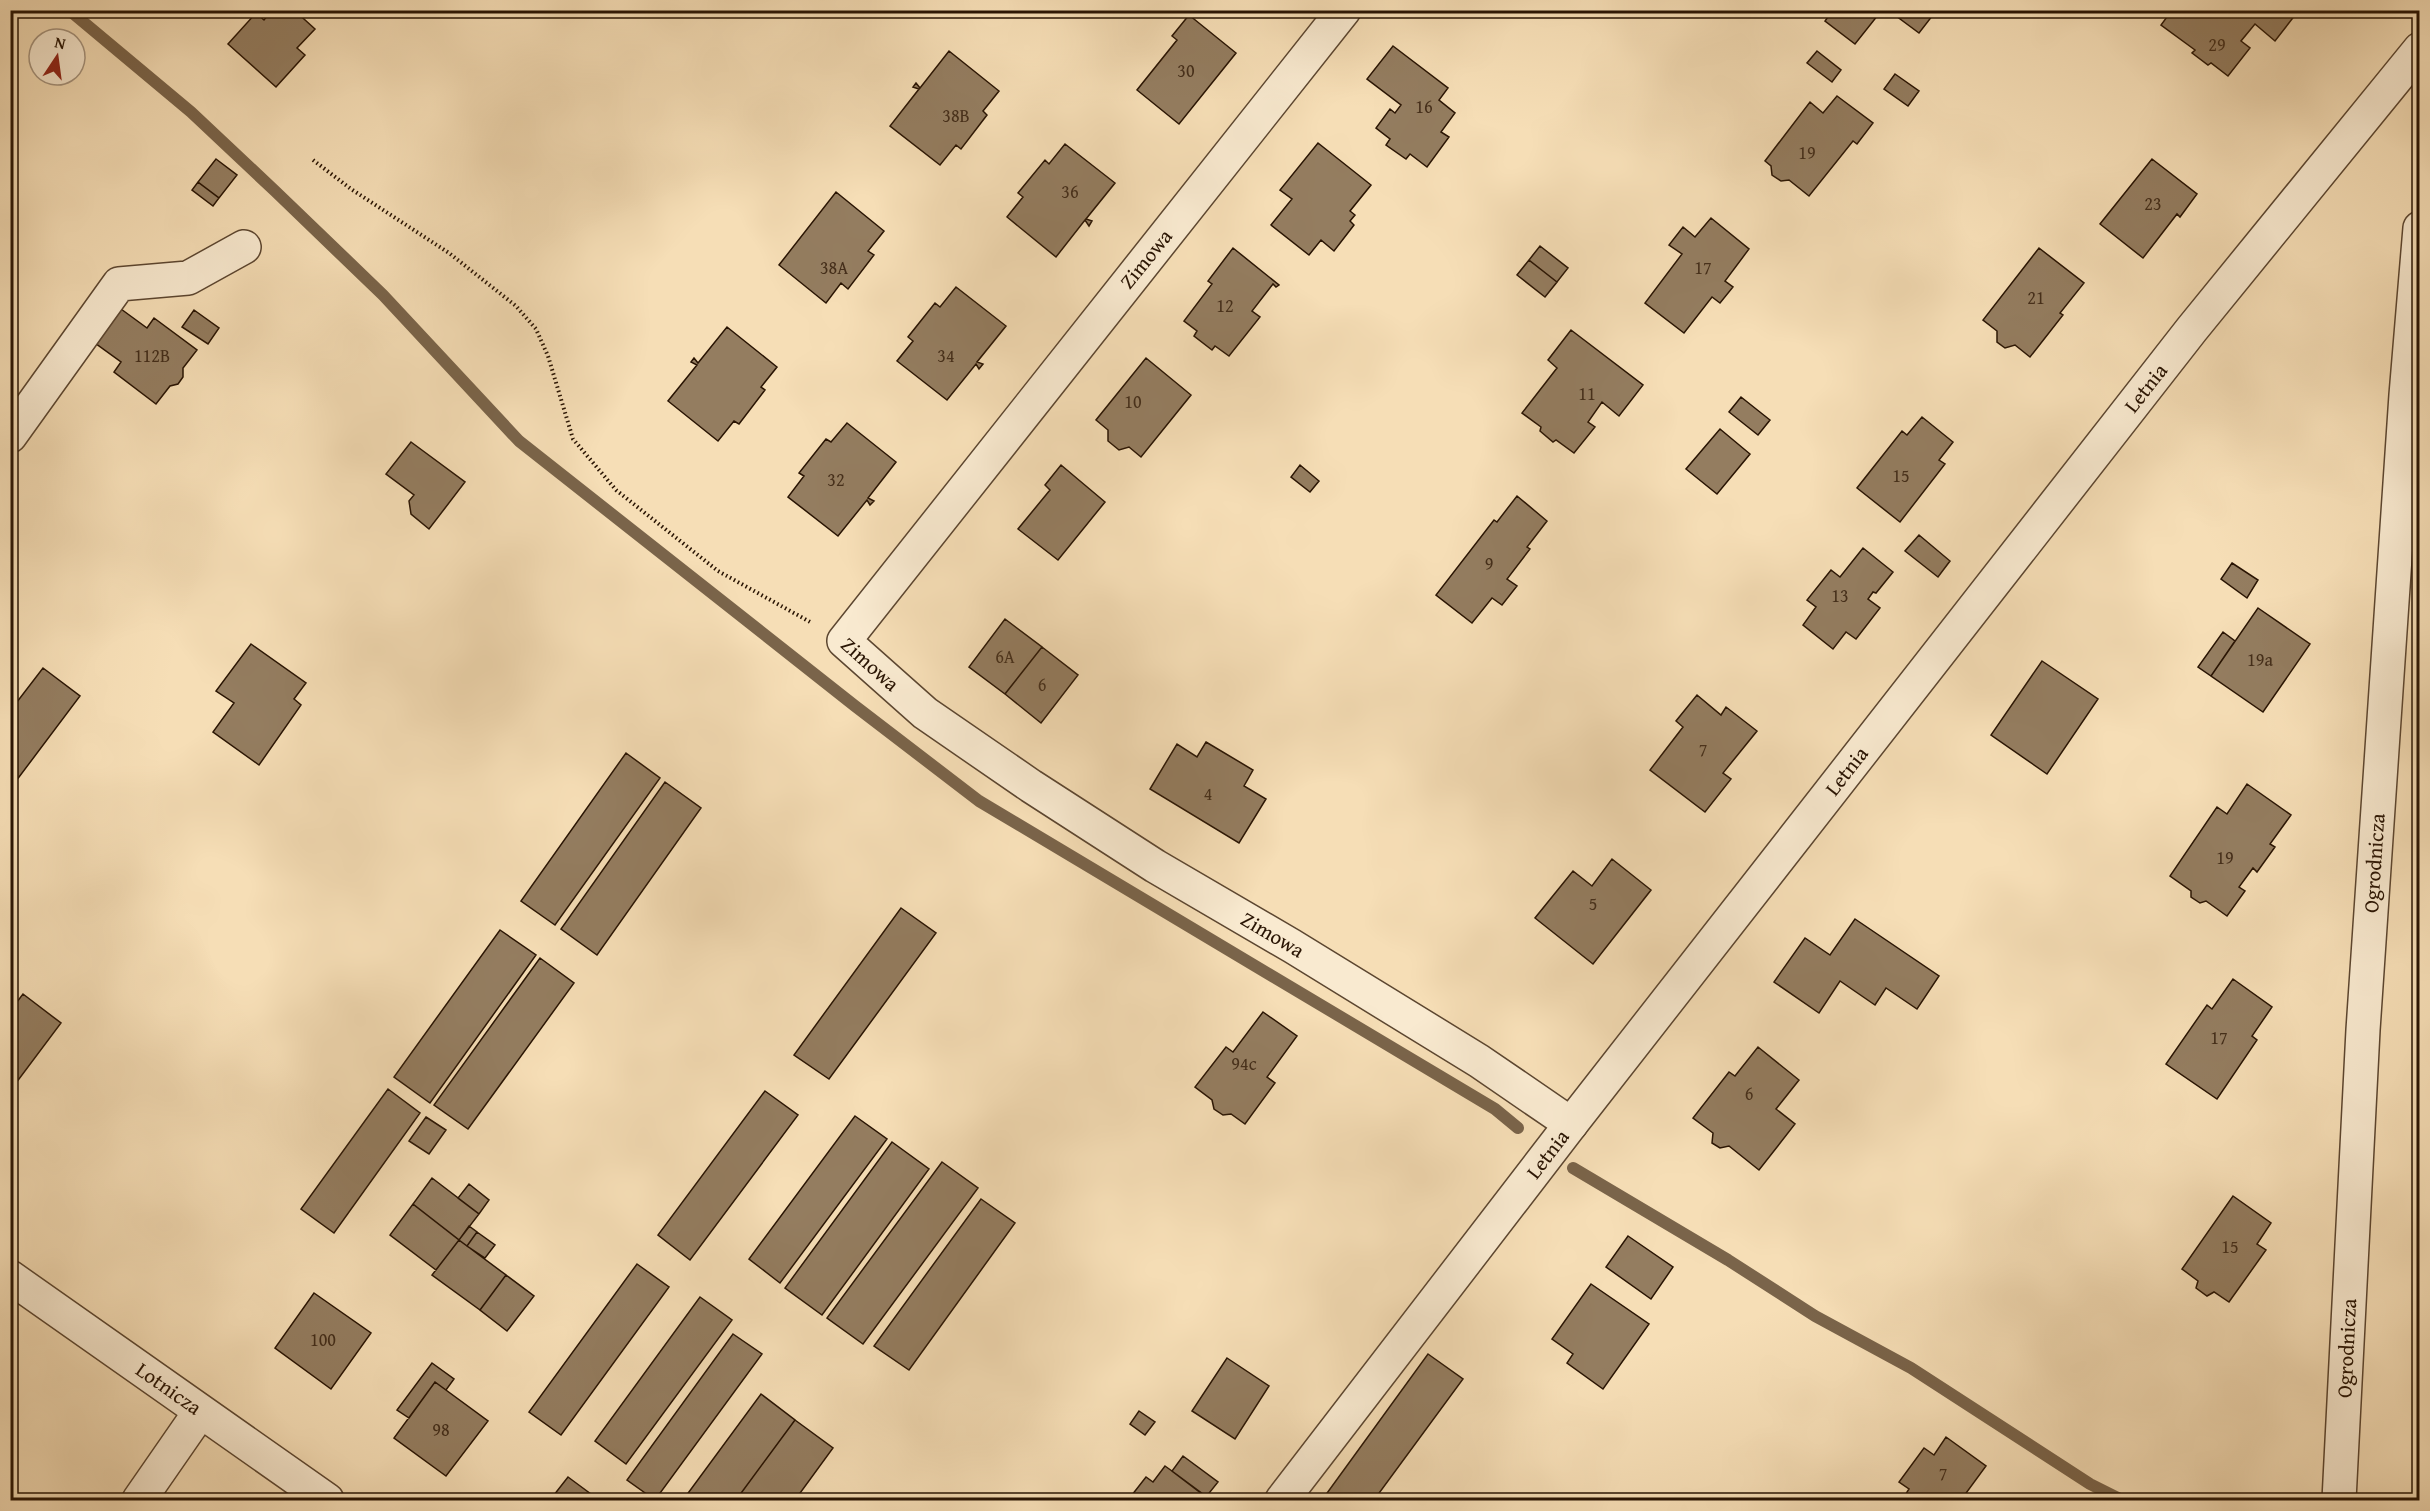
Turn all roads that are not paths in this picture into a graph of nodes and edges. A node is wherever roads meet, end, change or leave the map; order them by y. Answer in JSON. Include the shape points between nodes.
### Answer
{"nodes":[{"id":1,"x":1344,"y":10,"type":"edge"},
{"id":2,"x":2420,"y":49,"type":"edge"},
{"id":3,"x":2420,"y":228,"type":"edge"},
{"id":4,"x":243,"y":248,"type":"dead end"},
{"id":5,"x":2413,"y":397,"type":"edge"},
{"id":6,"x":10,"y":436,"type":"edge"},
{"id":7,"x":1571,"y":1124,"type":"junction"},
{"id":8,"x":10,"y":1277,"type":"edge"},
{"id":9,"x":200,"y":1412,"type":"junction"},
{"id":10,"x":139,"y":1500,"type":"edge"},
{"id":11,"x":327,"y":1500,"type":"edge"},
{"id":12,"x":1282,"y":1500,"type":"edge"},
{"id":13,"x":2339,"y":1500,"type":"edge"}],
"edges":[{"from":1,"to":7,"type":"street","name":"Zimowa","via":[[844,641],[925,713],[1031,786],[1155,866],[1479,1061]]},
{"from":2,"to":7,"type":"street","name":"Letnia","via":[[2177,348]]},
{"from":3,"to":5,"type":"street","name":"Ogrodnicza"},
{"from":4,"to":6,"type":"street","via":[[188,278],[119,284]]},
{"from":5,"to":13,"type":"street","name":"Ogrodnicza","via":[[2363,1030]]},
{"from":7,"to":12,"type":"street","name":"Letnia"},
{"from":8,"to":9,"type":"street","name":"Lotnicza"},
{"from":9,"to":10,"type":"street"},
{"from":9,"to":11,"type":"street","name":"Lotnicza"}]}
